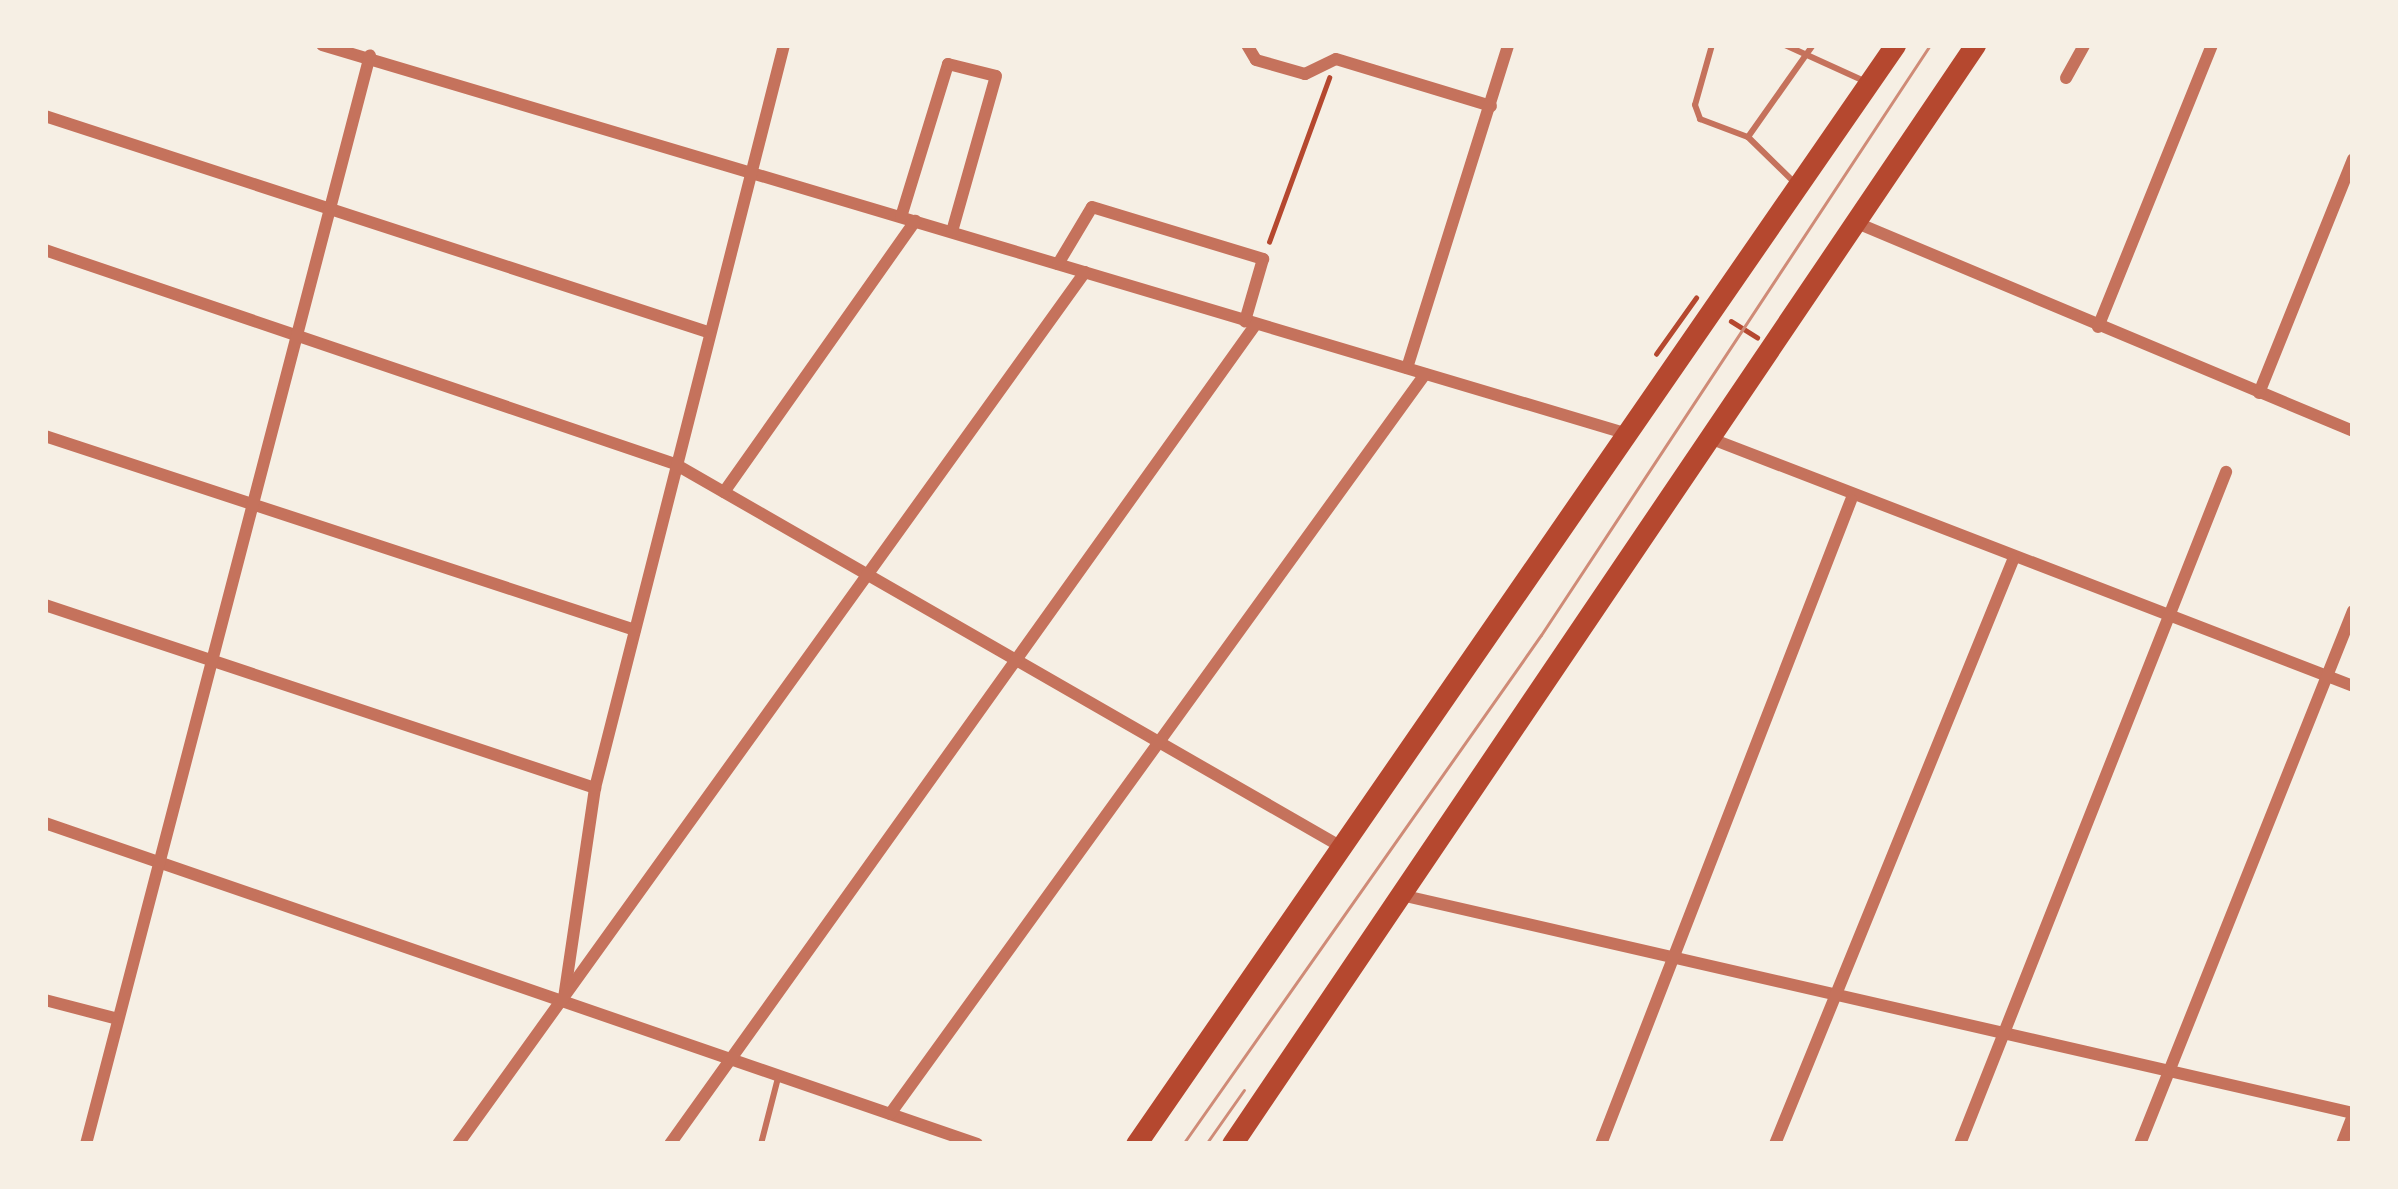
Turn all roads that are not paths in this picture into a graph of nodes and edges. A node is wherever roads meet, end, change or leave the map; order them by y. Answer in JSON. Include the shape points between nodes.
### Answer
{"nodes":[{"id":1,"x":322,"y":45,"type":"edge"},
{"id":2,"x":784,"y":45,"type":"edge"},
{"id":3,"x":1246,"y":45,"type":"edge"},
{"id":4,"x":1508,"y":45,"type":"edge"},
{"id":5,"x":1712,"y":45,"type":"edge"},
{"id":6,"x":1786,"y":45,"type":"edge"},
{"id":7,"x":1895,"y":45,"type":"edge"},
{"id":8,"x":1975,"y":45,"type":"edge"},
{"id":9,"x":2084,"y":45,"type":"edge"},
{"id":10,"x":2212,"y":45,"type":"edge"},
{"id":11,"x":1810,"y":48,"type":"edge"},
{"id":12,"x":370,"y":55,"type":"junction"},
{"id":13,"x":2066,"y":79,"type":"dead end"},
{"id":14,"x":1868,"y":83,"type":"junction"},
{"id":15,"x":1491,"y":106,"type":"junction"},
{"id":16,"x":45,"y":116,"type":"edge"},
{"id":17,"x":1748,"y":137,"type":"junction"},
{"id":18,"x":2353,"y":159,"type":"edge"},
{"id":19,"x":747,"y":170,"type":"junction"},
{"id":20,"x":1796,"y":184,"type":"junction"},
{"id":21,"x":331,"y":208,"type":"junction"},
{"id":22,"x":908,"y":219,"type":"junction"},
{"id":23,"x":1857,"y":224,"type":"junction"},
{"id":24,"x":952,"y":232,"type":"junction"},
{"id":25,"x":45,"y":250,"type":"edge"},
{"id":26,"x":1058,"y":264,"type":"junction"},
{"id":27,"x":1085,"y":272,"type":"junction"},
{"id":28,"x":1251,"y":322,"type":"junction"},
{"id":29,"x":2098,"y":327,"type":"junction"},
{"id":30,"x":708,"y":332,"type":"junction"},
{"id":31,"x":298,"y":335,"type":"junction"},
{"id":32,"x":1407,"y":368,"type":"junction"},
{"id":33,"x":1425,"y":374,"type":"junction"},
{"id":34,"x":2259,"y":394,"type":"junction"},
{"id":35,"x":2353,"y":431,"type":"edge"},
{"id":36,"x":1624,"y":433,"type":"junction"},
{"id":37,"x":45,"y":436,"type":"edge"},
{"id":38,"x":1712,"y":439,"type":"junction"},
{"id":39,"x":675,"y":464,"type":"junction"},
{"id":40,"x":2226,"y":472,"type":"dead end"},
{"id":41,"x":724,"y":493,"type":"junction"},
{"id":42,"x":1851,"y":500,"type":"junction"},
{"id":43,"x":250,"y":504,"type":"junction"},
{"id":44,"x":2013,"y":560,"type":"junction"},
{"id":45,"x":871,"y":577,"type":"junction"},
{"id":46,"x":45,"y":605,"type":"edge"},
{"id":47,"x":2353,"y":611,"type":"edge"},
{"id":48,"x":2170,"y":618,"type":"junction"},
{"id":49,"x":635,"y":630,"type":"junction"},
{"id":50,"x":208,"y":659,"type":"junction"},
{"id":51,"x":1014,"y":659,"type":"junction"},
{"id":52,"x":2326,"y":676,"type":"junction"},
{"id":53,"x":2353,"y":686,"type":"edge"},
{"id":54,"x":1156,"y":741,"type":"junction"},
{"id":55,"x":595,"y":788,"type":"junction"},
{"id":56,"x":45,"y":823,"type":"edge"},
{"id":57,"x":1346,"y":849,"type":"junction"},
{"id":58,"x":158,"y":861,"type":"junction"},
{"id":59,"x":1401,"y":895,"type":"junction"},
{"id":60,"x":1680,"y":960,"type":"junction"},
{"id":61,"x":1835,"y":996,"type":"junction"},
{"id":62,"x":45,"y":1000,"type":"edge"},
{"id":63,"x":564,"y":1000,"type":"junction"},
{"id":64,"x":118,"y":1019,"type":"junction"},
{"id":65,"x":2004,"y":1035,"type":"junction"},
{"id":66,"x":731,"y":1058,"type":"junction"},
{"id":67,"x":2169,"y":1073,"type":"junction"},
{"id":68,"x":779,"y":1075,"type":"junction"},
{"id":69,"x":890,"y":1114,"type":"junction"},
{"id":70,"x":2353,"y":1114,"type":"edge"},
{"id":71,"x":86,"y":1144,"type":"edge"},
{"id":72,"x":458,"y":1144,"type":"edge"},
{"id":73,"x":670,"y":1144,"type":"edge"},
{"id":74,"x":760,"y":1144,"type":"edge"},
{"id":75,"x":977,"y":1144,"type":"edge"},
{"id":76,"x":1136,"y":1144,"type":"edge"},
{"id":77,"x":1232,"y":1144,"type":"edge"},
{"id":78,"x":1601,"y":1144,"type":"edge"},
{"id":79,"x":1775,"y":1144,"type":"edge"},
{"id":80,"x":1960,"y":1144,"type":"edge"},
{"id":81,"x":2140,"y":1144,"type":"edge"},
{"id":82,"x":2342,"y":1144,"type":"edge"}],
"edges":[{"from":1,"to":12,"type":"street"},
{"from":2,"to":19,"type":"street"},
{"from":3,"to":15,"type":"street","via":[[1256,60],[1305,74],[1336,59]]},
{"from":4,"to":15,"type":"street"},
{"from":5,"to":17,"type":"lane","via":[[1695,105],[1700,119]]},
{"from":6,"to":11,"type":"lane"},
{"from":7,"to":14,"type":"main road"},
{"from":8,"to":23,"type":"main road"},
{"from":9,"to":13,"type":"street"},
{"from":10,"to":29,"type":"street"},
{"from":11,"to":14,"type":"lane"},
{"from":11,"to":17,"type":"lane"},
{"from":12,"to":19,"type":"street"},
{"from":12,"to":21,"type":"street"},
{"from":14,"to":20,"type":"main road"},
{"from":15,"to":32,"type":"street"},
{"from":16,"to":21,"type":"street"},
{"from":17,"to":20,"type":"lane"},
{"from":18,"to":34,"type":"street"},
{"from":19,"to":22,"type":"street"},
{"from":19,"to":30,"type":"street"},
{"from":20,"to":36,"type":"main road"},
{"from":21,"to":30,"type":"street"},
{"from":21,"to":31,"type":"street"},
{"from":22,"to":24,"type":"street"},
{"from":22,"to":24,"type":"street","via":[[948,64],[996,76]]},
{"from":22,"to":41,"type":"street"},
{"from":23,"to":29,"type":"street"},
{"from":23,"to":38,"type":"main road"},
{"from":24,"to":26,"type":"street"},
{"from":25,"to":31,"type":"street"},
{"from":26,"to":27,"type":"street"},
{"from":26,"to":28,"type":"street","via":[[1092,207],[1262,259]]},
{"from":27,"to":28,"type":"street"},
{"from":27,"to":45,"type":"street"},
{"from":28,"to":32,"type":"street"},
{"from":28,"to":51,"type":"street"},
{"from":29,"to":34,"type":"street"},
{"from":30,"to":39,"type":"street"},
{"from":31,"to":39,"type":"street"},
{"from":31,"to":43,"type":"street"},
{"from":32,"to":33,"type":"street"},
{"from":33,"to":36,"type":"street"},
{"from":33,"to":54,"type":"street"},
{"from":34,"to":35,"type":"street"},
{"from":36,"to":57,"type":"main road"},
{"from":37,"to":43,"type":"street"},
{"from":38,"to":42,"type":"street"},
{"from":38,"to":59,"type":"main road"},
{"from":39,"to":41,"type":"street"},
{"from":39,"to":49,"type":"street"},
{"from":40,"to":48,"type":"street"},
{"from":41,"to":45,"type":"street"},
{"from":42,"to":44,"type":"street"},
{"from":42,"to":60,"type":"street"},
{"from":43,"to":49,"type":"street"},
{"from":43,"to":50,"type":"street"},
{"from":44,"to":48,"type":"street"},
{"from":44,"to":61,"type":"street"},
{"from":45,"to":51,"type":"street"},
{"from":45,"to":63,"type":"street"},
{"from":46,"to":50,"type":"street"},
{"from":47,"to":52,"type":"street"},
{"from":48,"to":52,"type":"street"},
{"from":48,"to":65,"type":"street"},
{"from":49,"to":55,"type":"street"},
{"from":50,"to":55,"type":"street"},
{"from":50,"to":58,"type":"street"},
{"from":51,"to":54,"type":"street"},
{"from":51,"to":66,"type":"street"},
{"from":52,"to":53,"type":"street"},
{"from":52,"to":67,"type":"street"},
{"from":54,"to":57,"type":"street"},
{"from":54,"to":69,"type":"street"},
{"from":55,"to":63,"type":"street"},
{"from":56,"to":58,"type":"street"},
{"from":57,"to":76,"type":"main road"},
{"from":58,"to":63,"type":"street"},
{"from":58,"to":64,"type":"street"},
{"from":59,"to":60,"type":"street"},
{"from":59,"to":77,"type":"main road"},
{"from":60,"to":61,"type":"street"},
{"from":60,"to":78,"type":"street"},
{"from":61,"to":65,"type":"street"},
{"from":61,"to":79,"type":"street"},
{"from":62,"to":64,"type":"street"},
{"from":63,"to":66,"type":"street"},
{"from":63,"to":72,"type":"street"},
{"from":64,"to":71,"type":"street"},
{"from":65,"to":67,"type":"street"},
{"from":65,"to":80,"type":"street"},
{"from":66,"to":68,"type":"street"},
{"from":66,"to":73,"type":"street"},
{"from":67,"to":70,"type":"street"},
{"from":67,"to":81,"type":"street"},
{"from":68,"to":69,"type":"street"},
{"from":68,"to":74,"type":"lane"},
{"from":69,"to":75,"type":"street"},
{"from":70,"to":82,"type":"street"}]}
